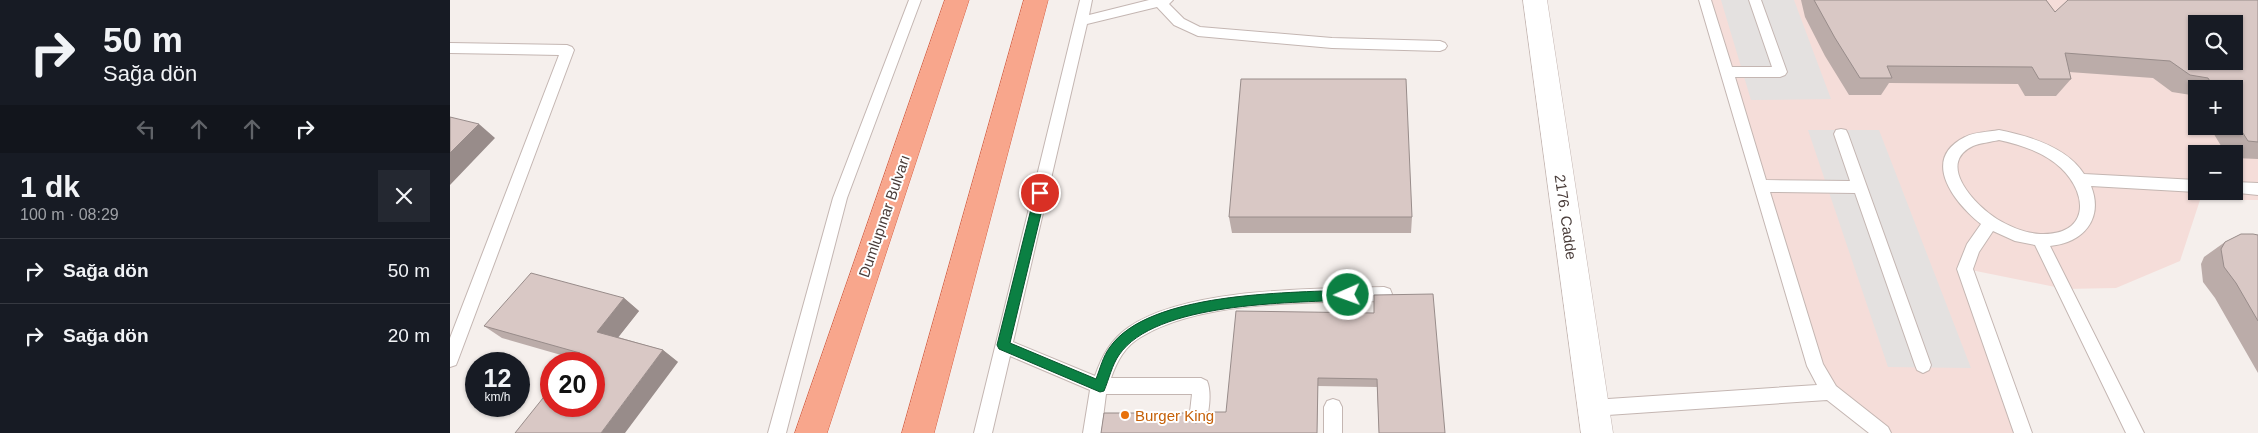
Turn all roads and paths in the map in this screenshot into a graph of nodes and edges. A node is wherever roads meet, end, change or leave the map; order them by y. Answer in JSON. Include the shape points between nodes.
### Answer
{"nodes":[{"id":1,"x":915,"y":0,"type":"edge"},
{"id":2,"x":957,"y":0,"type":"edge"},
{"id":3,"x":1036,"y":0,"type":"edge"},
{"id":4,"x":1086,"y":0,"type":"edge"},
{"id":5,"x":1535,"y":0,"type":"edge"},
{"id":6,"x":1705,"y":0,"type":"edge"},
{"id":7,"x":1755,"y":0,"type":"edge"},
{"id":8,"x":1163,"y":1,"type":"edge"},
{"id":9,"x":1082,"y":21,"type":"junction"},
{"id":10,"x":1440,"y":46,"type":"dead end"},
{"id":11,"x":450,"y":48,"type":"edge"},
{"id":12,"x":1726,"y":72,"type":"junction"},
{"id":13,"x":1841,"y":134,"type":"dead end"},
{"id":14,"x":2080,"y":180,"type":"junction"},
{"id":15,"x":1760,"y":186,"type":"junction"},
{"id":16,"x":2188,"y":186,"type":"edge"},
{"id":17,"x":1860,"y":187,"type":"junction"},
{"id":18,"x":2243,"y":188,"type":"edge"},
{"id":19,"x":2258,"y":189,"type":"edge"},
{"id":20,"x":1990,"y":224,"type":"junction"},
{"id":21,"x":2040,"y":240,"type":"junction"},
{"id":22,"x":1384,"y":294,"type":"edge"},
{"id":23,"x":1003,"y":345,"type":"junction"},
{"id":24,"x":450,"y":360,"type":"edge"},
{"id":25,"x":1923,"y":365,"type":"dead end"},
{"id":26,"x":1100,"y":386,"type":"junction"},
{"id":27,"x":1830,"y":392,"type":"junction"},
{"id":28,"x":1333,"y":407,"type":"dead end"},
{"id":29,"x":1595,"y":420,"type":"edge"},
{"id":30,"x":1198,"y":421,"type":"edge"},
{"id":31,"x":777,"y":433,"type":"edge"},
{"id":32,"x":812,"y":433,"type":"edge"},
{"id":33,"x":918,"y":433,"type":"edge"},
{"id":34,"x":983,"y":433,"type":"edge"},
{"id":35,"x":1092,"y":433,"type":"edge"},
{"id":36,"x":1333,"y":433,"type":"edge"},
{"id":37,"x":1882,"y":433,"type":"edge"},
{"id":38,"x":2023,"y":433,"type":"edge"},
{"id":39,"x":2135,"y":433,"type":"edge"}],
"edges":[{"from":1,"to":31,"type":"lane","via":[[840,198]]},
{"from":2,"to":32,"type":"highway","name":"Dumlupınar Bulvarı"},
{"from":3,"to":33,"type":"highway"},
{"from":4,"to":9,"type":"lane"},
{"from":5,"to":29,"type":"street","name":"2176. Cadde"},
{"from":6,"to":12,"type":"lane"},
{"from":7,"to":12,"type":"lane","via":[[1780,72]]},
{"from":8,"to":9,"type":"lane"},
{"from":8,"to":10,"type":"lane","via":[[1179,22],[1198,31],[1332,43]]},
{"from":9,"to":23,"type":"lane"},
{"from":11,"to":24,"type":"lane","via":[[567,50]]},
{"from":12,"to":15,"type":"lane"},
{"from":13,"to":17,"type":"lane"},
{"from":14,"to":16,"type":"lane"},
{"from":14,"to":20,"type":"lane","via":[[2046,149],[2023,140],[1992,136],[1978,137],[1962,144],[1952,156],[1950,172],[1956,190],[1970,208]]},
{"from":14,"to":21,"type":"lane","via":[[2088,199],[2088,216],[2079,229],[2062,238]]},
{"from":15,"to":17,"type":"lane"},
{"from":15,"to":27,"type":"lane","via":[[1815,366]]},
{"from":17,"to":25,"type":"lane"},
{"from":18,"to":19,"type":"lane"},
{"from":20,"to":21,"type":"lane"},
{"from":20,"to":38,"type":"lane","via":[[1972,249],[1965,269]]},
{"from":21,"to":39,"type":"lane"},
{"from":22,"to":26,"type":"lane","via":[[1260,299],[1198,308],[1151,323],[1114,351]]},
{"from":23,"to":26,"type":"lane"},
{"from":23,"to":34,"type":"lane"},
{"from":26,"to":30,"type":"lane","via":[[1201,386]]},
{"from":26,"to":35,"type":"lane"},
{"from":27,"to":29,"type":"lane"},
{"from":27,"to":37,"type":"lane"},
{"from":28,"to":36,"type":"lane"}]}
